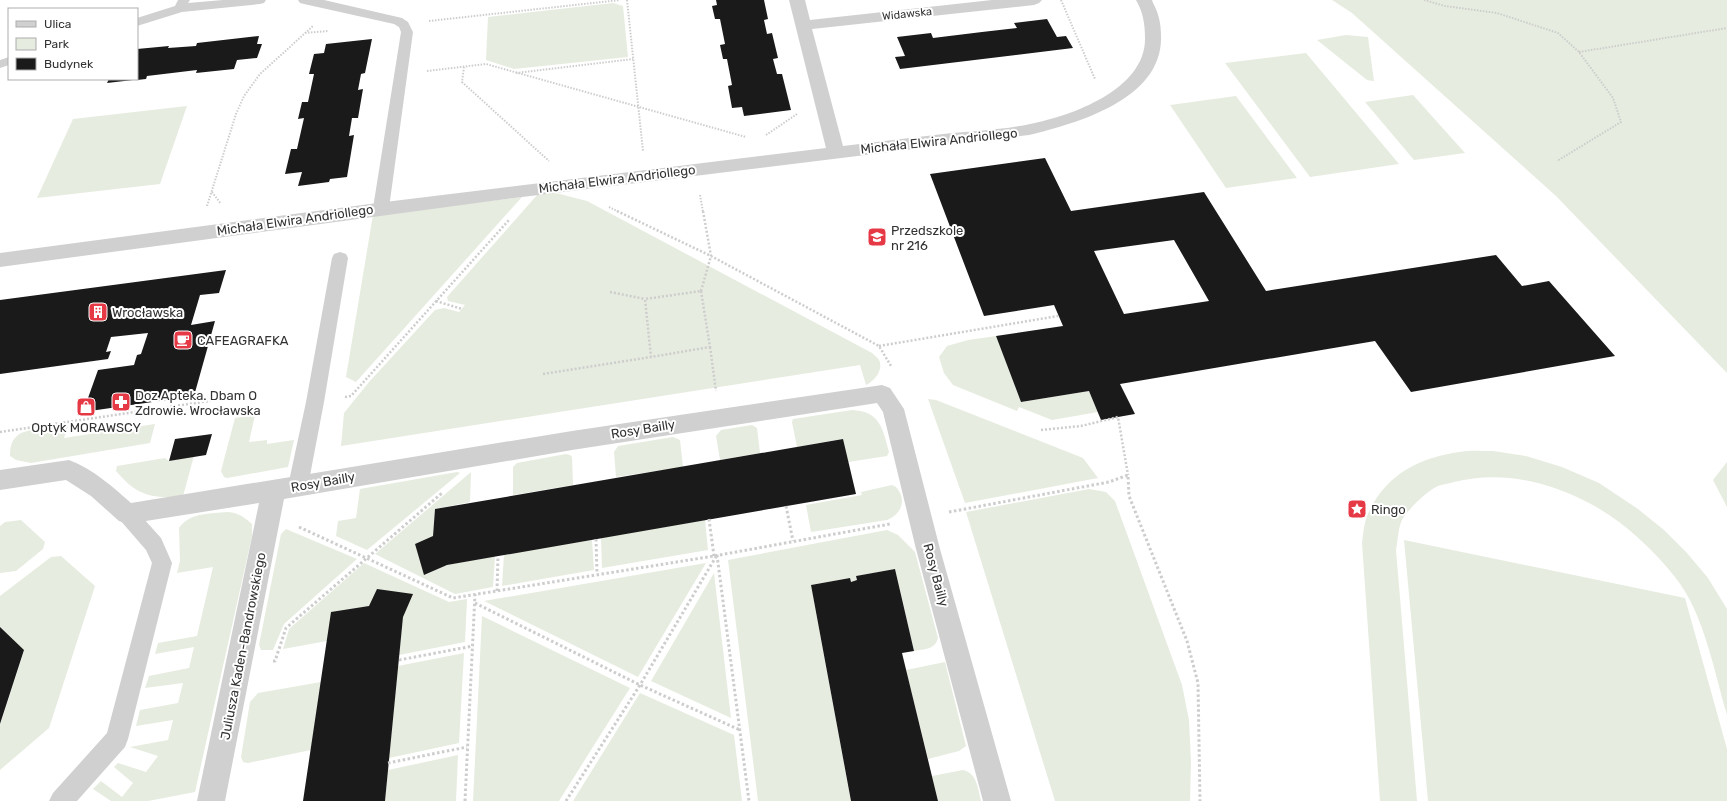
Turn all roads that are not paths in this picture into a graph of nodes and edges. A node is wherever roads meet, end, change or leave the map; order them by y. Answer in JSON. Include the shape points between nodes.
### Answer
{"nodes":[{"id":1,"x":260,"y":0,"type":"edge"},
{"id":2,"x":304,"y":0,"type":"edge"},
{"id":3,"x":797,"y":0,"type":"edge"},
{"id":4,"x":1034,"y":0,"type":"edge"},
{"id":5,"x":1144,"y":0,"type":"edge"},
{"id":6,"x":182,"y":4,"type":"edge"},
{"id":7,"x":138,"y":22,"type":"edge"},
{"id":8,"x":804,"y":25,"type":"junction"},
{"id":9,"x":836,"y":152,"type":"junction"},
{"id":10,"x":380,"y":208,"type":"junction"},
{"id":11,"x":340,"y":258,"type":"dead end"},
{"id":12,"x":0,"y":260,"type":"edge"},
{"id":13,"x":0,"y":480,"type":"edge"},
{"id":14,"x":281,"y":497,"type":"junction"},
{"id":15,"x":127,"y":514,"type":"junction"},
{"id":16,"x":61,"y":801,"type":"edge"},
{"id":17,"x":212,"y":801,"type":"edge"},
{"id":18,"x":997,"y":801,"type":"edge"}],
"edges":[{"from":1,"to":6,"type":"lane"},
{"from":2,"to":10,"type":"lane","via":[[398,21],[404,25],[407,32]]},
{"from":3,"to":8,"type":"street"},
{"from":4,"to":8,"type":"street","name":"Widawska"},
{"from":5,"to":9,"type":"street","name":"Michała Elwira Andriollego","via":[[1155,34],[1152,56],[1143,72],[1128,88],[1088,112],[1055,125],[1029,130]]},
{"from":6,"to":7,"type":"lane"},
{"from":8,"to":9,"type":"street"},
{"from":9,"to":10,"type":"street","name":"Michała Elwira Andriollego"},
{"from":10,"to":12,"type":"street","name":"Michała Elwira Andriollego"},
{"from":11,"to":14,"type":"lane","via":[[315,402]]},
{"from":13,"to":15,"type":"street","via":[[69,470],[99,489]]},
{"from":14,"to":15,"type":"street","name":"Rosy Bailly","via":[[198,504]]},
{"from":14,"to":17,"type":"street","name":"Juliusza Kaden-Bandrowskiego","via":[[239,668]]},
{"from":14,"to":18,"type":"street","name":"Rosy Bailly","via":[[469,457],[882,394],[893,409]]},
{"from":15,"to":16,"type":"lane","via":[[154,544],[162,563],[117,739]]}]}
